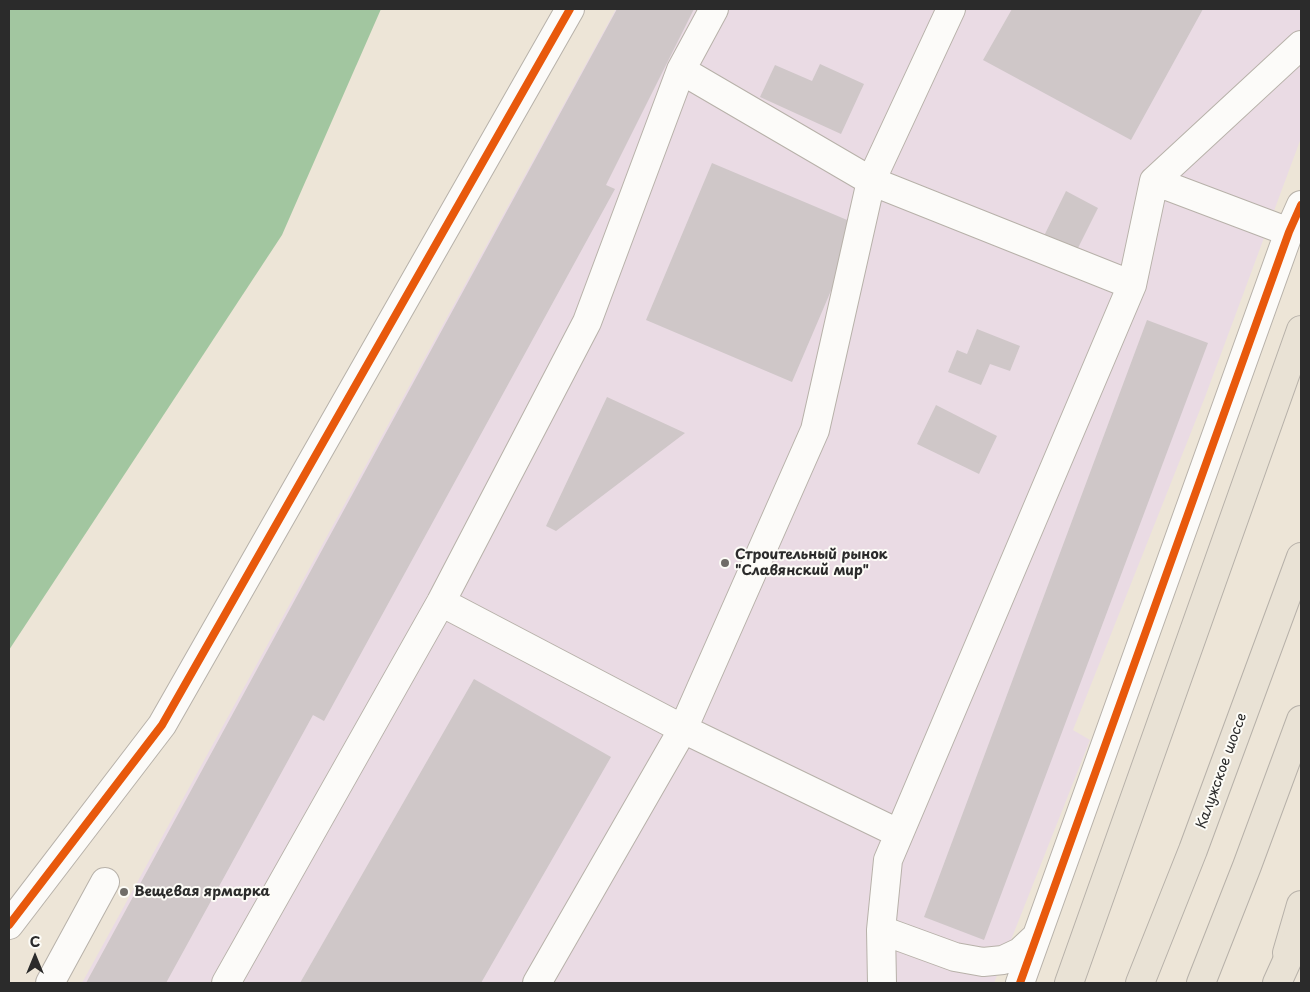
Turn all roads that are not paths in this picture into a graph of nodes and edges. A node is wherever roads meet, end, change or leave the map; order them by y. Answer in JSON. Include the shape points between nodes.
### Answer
{"nodes":[{"id":1,"x":570,"y":9,"type":"edge"},
{"id":2,"x":714,"y":9,"type":"edge"},
{"id":3,"x":951,"y":9,"type":"edge"},
{"id":4,"x":1301,"y":45,"type":"edge"},
{"id":5,"x":681,"y":70,"type":"junction"},
{"id":6,"x":872,"y":181,"type":"junction"},
{"id":7,"x":1154,"y":182,"type":"junction"},
{"id":8,"x":1301,"y":205,"type":"edge"},
{"id":9,"x":1290,"y":232,"type":"junction"},
{"id":10,"x":1132,"y":284,"type":"junction"},
{"id":11,"x":1301,"y":330,"type":"edge"},
{"id":12,"x":1301,"y":557,"type":"edge"},
{"id":13,"x":441,"y":602,"type":"junction"},
{"id":14,"x":1301,"y":720,"type":"edge"},
{"id":15,"x":683,"y":729,"type":"junction"},
{"id":16,"x":898,"y":833,"type":"junction"},
{"id":17,"x":105,"y":882,"type":"dead end"},
{"id":18,"x":1301,"y":905,"type":"edge"},
{"id":19,"x":9,"y":925,"type":"edge"},
{"id":20,"x":881,"y":930,"type":"junction"},
{"id":21,"x":1301,"y":930,"type":"edge"},
{"id":22,"x":1036,"y":937,"type":"junction"},
{"id":23,"x":1279,"y":979,"type":"edge"},
{"id":24,"x":50,"y":983,"type":"edge"},
{"id":25,"x":226,"y":983,"type":"edge"},
{"id":26,"x":537,"y":983,"type":"edge"},
{"id":27,"x":882,"y":983,"type":"edge"},
{"id":28,"x":1020,"y":983,"type":"edge"},
{"id":29,"x":1069,"y":983,"type":"edge"},
{"id":30,"x":1140,"y":983,"type":"edge"},
{"id":31,"x":1201,"y":983,"type":"edge"}],
"edges":[{"from":1,"to":19,"type":"street","via":[[162,725]]},
{"from":2,"to":5,"type":"street"},
{"from":3,"to":6,"type":"street"},
{"from":4,"to":7,"type":"street"},
{"from":5,"to":6,"type":"street"},
{"from":5,"to":13,"type":"street","via":[[587,322]]},
{"from":6,"to":10,"type":"street"},
{"from":6,"to":15,"type":"street","via":[[815,430]]},
{"from":7,"to":9,"type":"street"},
{"from":7,"to":10,"type":"street"},
{"from":8,"to":9,"type":"street"},
{"from":9,"to":22,"type":"street"},
{"from":10,"to":16,"type":"street"},
{"from":11,"to":29,"type":"main road"},
{"from":12,"to":30,"type":"main road","name":"Калужское шоссе","via":[[1193,850]]},
{"from":13,"to":15,"type":"street"},
{"from":13,"to":25,"type":"street"},
{"from":14,"to":31,"type":"main road"},
{"from":15,"to":16,"type":"street"},
{"from":15,"to":26,"type":"street"},
{"from":16,"to":20,"type":"street","via":[[888,860]]},
{"from":17,"to":24,"type":"street"},
{"from":18,"to":23,"type":"main road"},
{"from":20,"to":22,"type":"street","via":[[954,957],[983,962],[1004,960],[1020,952]]},
{"from":20,"to":27,"type":"street"},
{"from":21,"to":23,"type":"main road"},
{"from":22,"to":28,"type":"street"}]}
